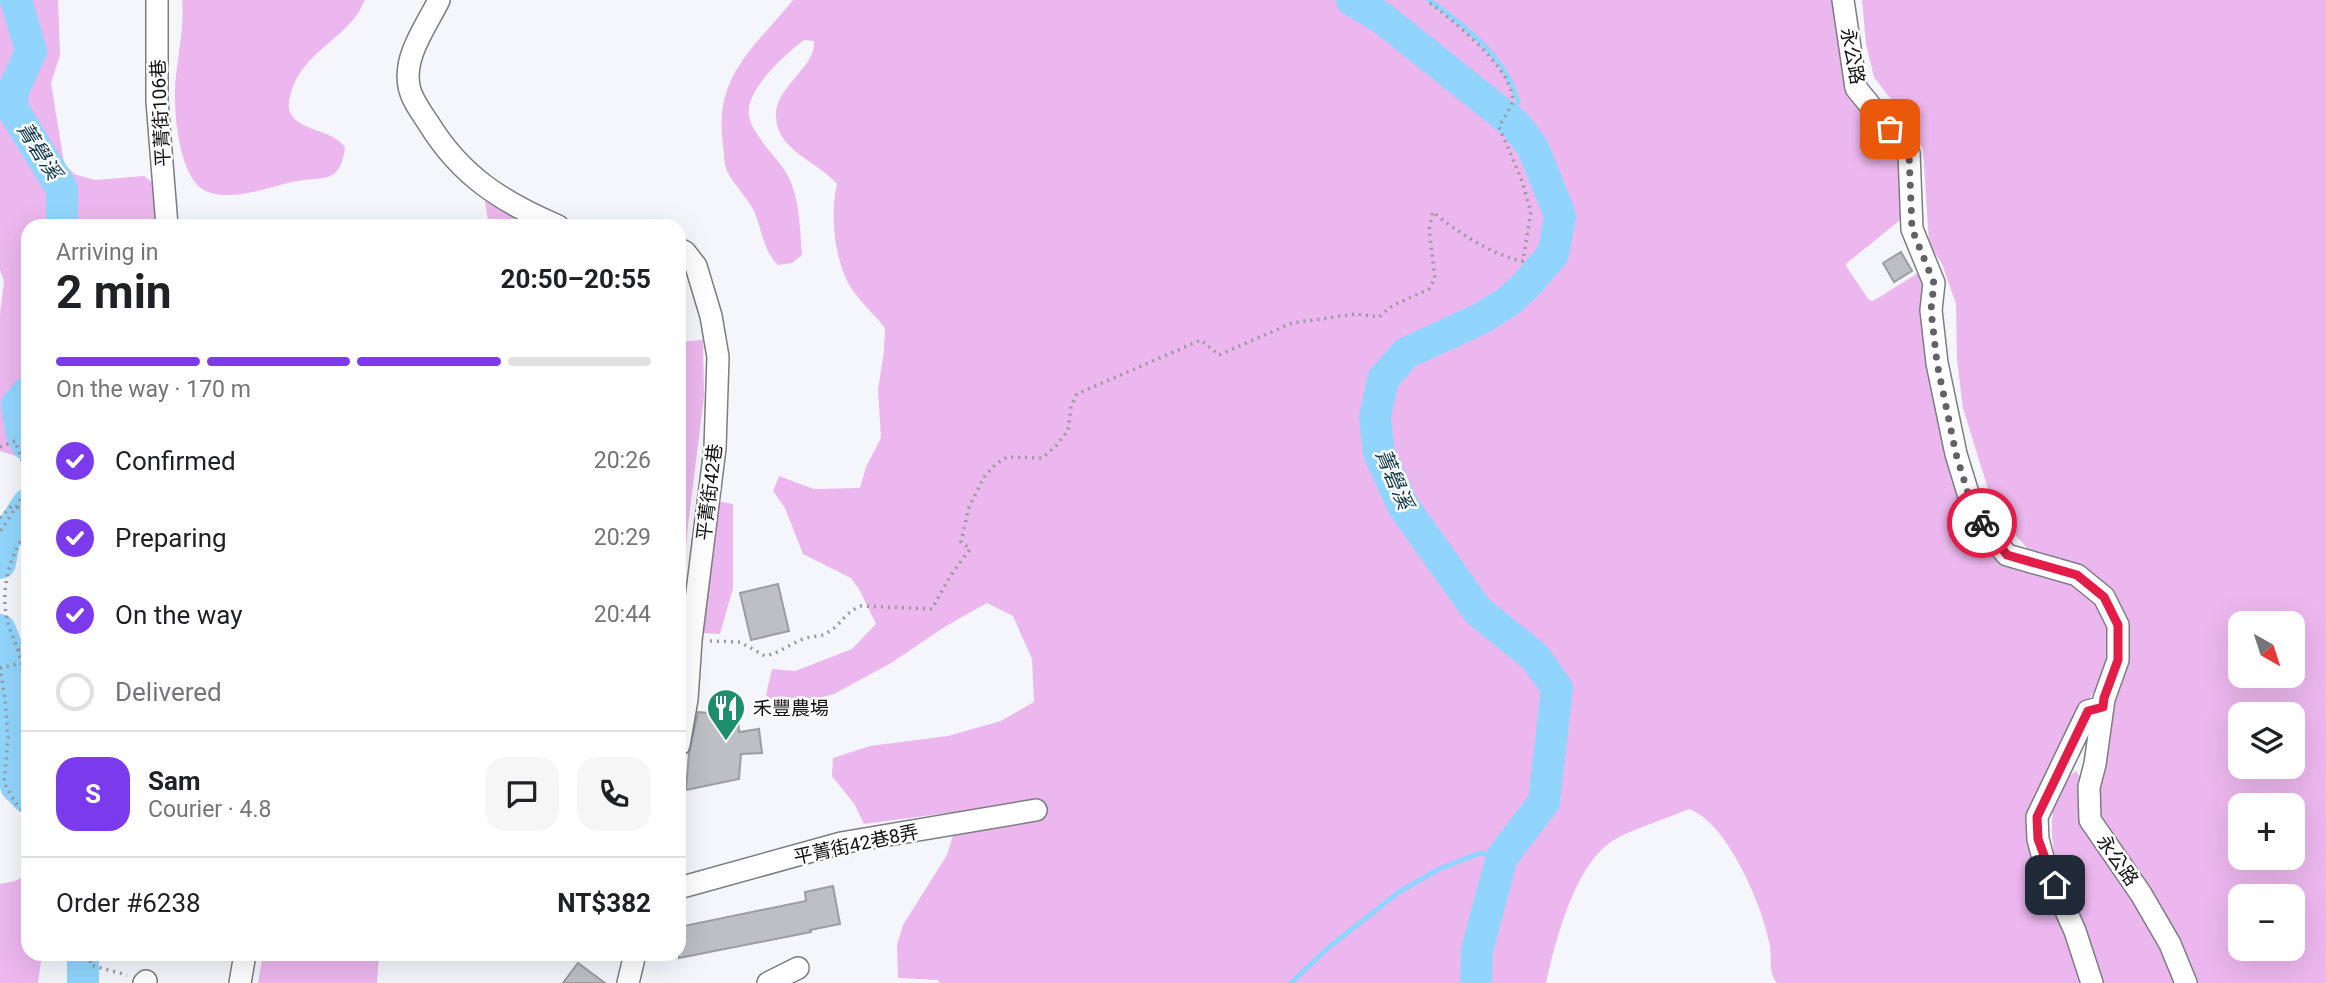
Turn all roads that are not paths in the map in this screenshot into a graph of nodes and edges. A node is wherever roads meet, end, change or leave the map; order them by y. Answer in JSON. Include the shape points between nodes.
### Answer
{"nodes":[{"id":1,"x":157,"y":0,"type":"edge"},
{"id":2,"x":439,"y":0,"type":"edge"},
{"id":3,"x":1843,"y":0,"type":"edge"},
{"id":4,"x":166,"y":219,"type":"edge"},
{"id":5,"x":543,"y":219,"type":"edge"},
{"id":6,"x":686,"y":253,"type":"edge"},
{"id":7,"x":686,"y":705,"type":"edge"},
{"id":8,"x":2103,"y":707,"type":"junction"},
{"id":9,"x":1036,"y":810,"type":"dead end"},
{"id":10,"x":686,"y":886,"type":"edge"},
{"id":11,"x":244,"y":961,"type":"edge"},
{"id":12,"x":633,"y":961,"type":"edge"},
{"id":13,"x":798,"y":968,"type":"dead end"},
{"id":14,"x":240,"y":983,"type":"edge"},
{"id":15,"x":628,"y":983,"type":"edge"},
{"id":16,"x":768,"y":983,"type":"edge"},
{"id":17,"x":2092,"y":983,"type":"edge"},
{"id":18,"x":2186,"y":983,"type":"edge"}],
"edges":[{"from":1,"to":4,"type":"street","name":"平菁街106巷","via":[[157,101]]},
{"from":2,"to":5,"type":"street","via":[[410,61],[409,85],[420,111],[445,150],[469,174],[504,200]]},
{"from":3,"to":8,"type":"street","name":"永公路","via":[[1857,88],[1909,153],[1912,229],[1934,283],[1931,310],[1937,363],[1971,503],[2007,555],[2077,575],[2104,597],[2118,625],[2118,660]]},
{"from":6,"to":7,"type":"street","name":"平菁街42巷","via":[[696,266],[718,357],[715,448]]},
{"from":8,"to":17,"type":"street","via":[[2088,711],[2037,817],[2045,862],[2076,931]]},
{"from":8,"to":18,"type":"street","name":"永公路","via":[[2089,787],[2090,820],[2141,894]]},
{"from":9,"to":10,"type":"street","name":"平菁街42巷8弄","via":[[841,844]]},
{"from":11,"to":14,"type":"street"},
{"from":12,"to":15,"type":"street"},
{"from":13,"to":16,"type":"street"}]}
